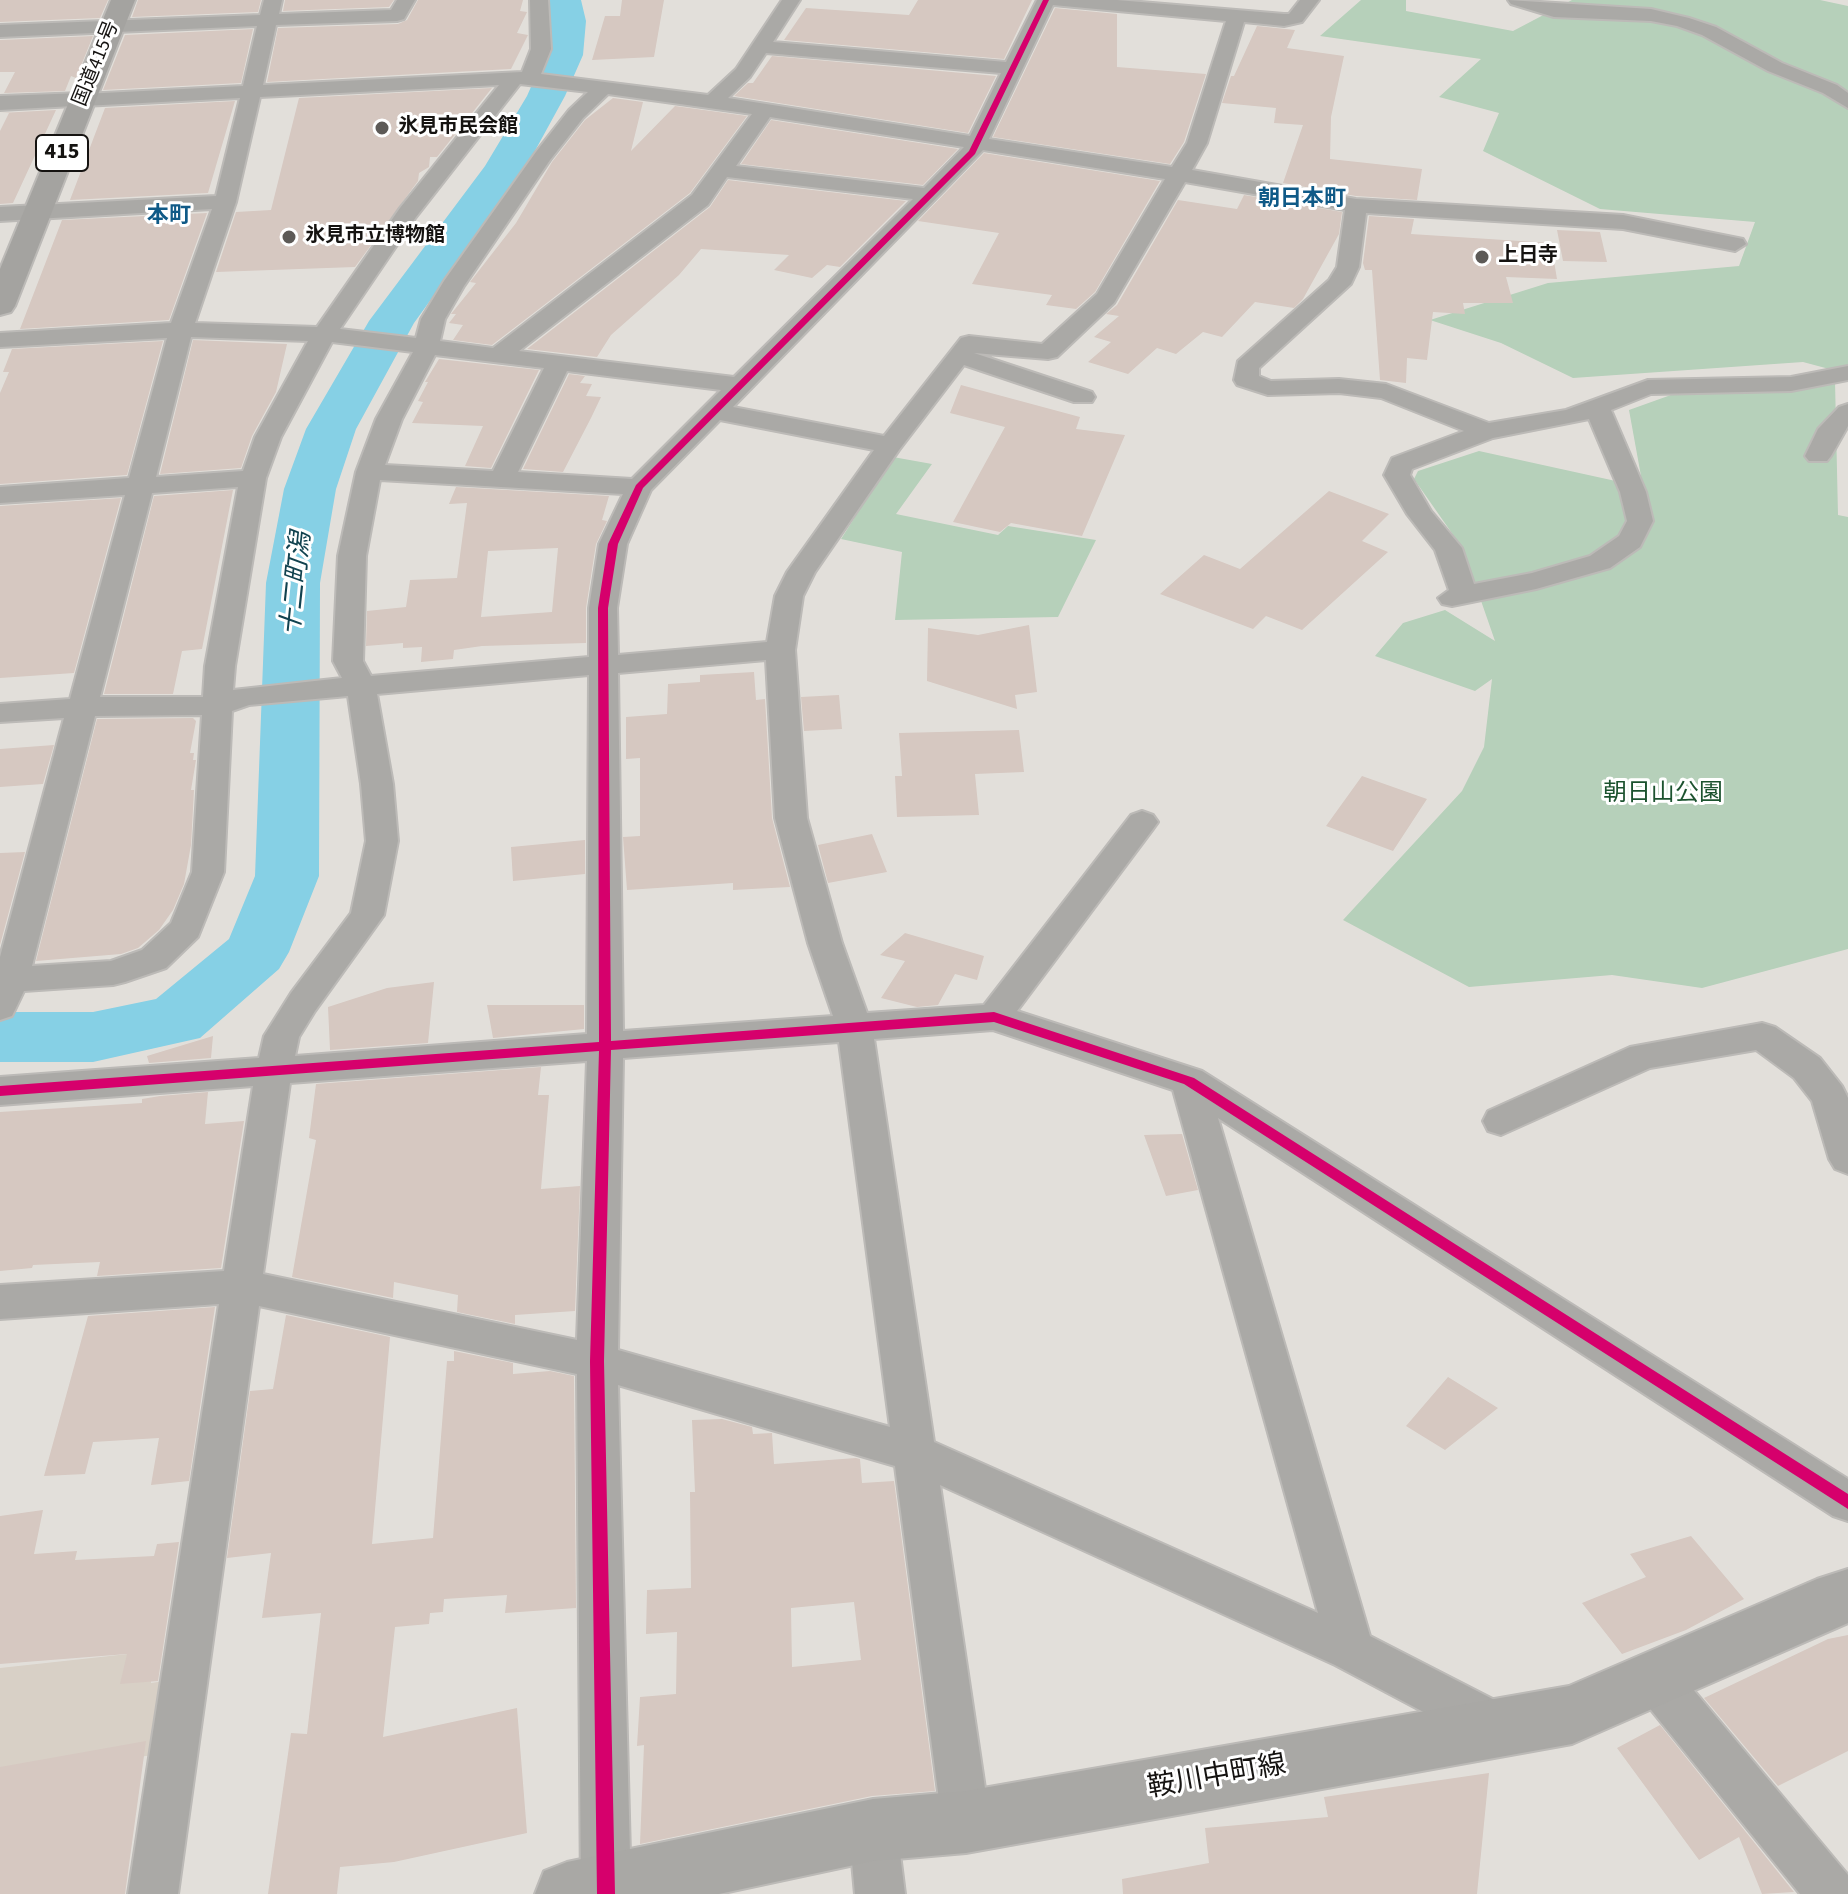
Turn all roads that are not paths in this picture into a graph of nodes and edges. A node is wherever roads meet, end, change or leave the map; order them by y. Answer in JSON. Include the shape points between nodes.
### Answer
{"nodes":[{"id":1,"x":273,"y":0,"type":"edge"},
{"id":2,"x":539,"y":0,"type":"edge"},
{"id":3,"x":791,"y":0,"type":"edge"},
{"id":4,"x":1046,"y":0,"type":"edge"},
{"id":5,"x":1053,"y":0,"type":"edge"},
{"id":6,"x":1310,"y":0,"type":"edge"},
{"id":7,"x":1517,"y":0,"type":"edge"},
{"id":8,"x":118,"y":12,"type":"edge"},
{"id":9,"x":399,"y":15,"type":"edge"},
{"id":10,"x":1237,"y":15,"type":"junction"},
{"id":11,"x":268,"y":20,"type":"junction"},
{"id":12,"x":0,"y":31,"type":"edge"},
{"id":13,"x":760,"y":47,"type":"junction"},
{"id":14,"x":1013,"y":68,"type":"junction"},
{"id":15,"x":522,"y":78,"type":"junction"},
{"id":16,"x":600,"y":86,"type":"junction"},
{"id":17,"x":251,"y":91,"type":"junction"},
{"id":18,"x":83,"y":100,"type":"junction"},
{"id":19,"x":713,"y":102,"type":"junction"},
{"id":20,"x":1848,"y":102,"type":"edge"},
{"id":21,"x":0,"y":103,"type":"edge"},
{"id":22,"x":765,"y":110,"type":"junction"},
{"id":23,"x":979,"y":144,"type":"junction"},
{"id":24,"x":720,"y":170,"type":"junction"},
{"id":25,"x":1177,"y":174,"type":"junction"},
{"id":26,"x":929,"y":195,"type":"junction"},
{"id":27,"x":225,"y":202,"type":"junction"},
{"id":28,"x":1356,"y":206,"type":"junction"},
{"id":29,"x":38,"y":212,"type":"junction"},
{"id":30,"x":0,"y":214,"type":"edge"},
{"id":31,"x":1735,"y":244,"type":"dead end"},
{"id":32,"x":0,"y":306,"type":"edge"},
{"id":33,"x":181,"y":330,"type":"junction"},
{"id":34,"x":333,"y":335,"type":"junction"},
{"id":35,"x":0,"y":340,"type":"edge"},
{"id":36,"x":421,"y":345,"type":"junction"},
{"id":37,"x":500,"y":354,"type":"junction"},
{"id":38,"x":958,"y":355,"type":"junction"},
{"id":39,"x":559,"y":362,"type":"junction"},
{"id":40,"x":1848,"y":373,"type":"edge"},
{"id":41,"x":737,"y":385,"type":"junction"},
{"id":42,"x":1083,"y":397,"type":"dead end"},
{"id":43,"x":1597,"y":407,"type":"junction"},
{"id":44,"x":715,"y":411,"type":"junction"},
{"id":45,"x":1848,"y":412,"type":"edge"},
{"id":46,"x":1487,"y":431,"type":"junction"},
{"id":47,"x":890,"y":445,"type":"junction"},
{"id":48,"x":1818,"y":456,"type":"dead end"},
{"id":49,"x":369,"y":472,"type":"junction"},
{"id":50,"x":253,"y":478,"type":"junction"},
{"id":51,"x":502,"y":479,"type":"junction"},
{"id":52,"x":143,"y":487,"type":"junction"},
{"id":53,"x":639,"y":487,"type":"junction"},
{"id":54,"x":0,"y":495,"type":"edge"},
{"id":55,"x":780,"y":650,"type":"junction"},
{"id":56,"x":606,"y":663,"type":"junction"},
{"id":57,"x":349,"y":688,"type":"junction"},
{"id":58,"x":231,"y":701,"type":"junction"},
{"id":59,"x":83,"y":707,"type":"junction"},
{"id":60,"x":0,"y":713,"type":"edge"},
{"id":61,"x":1142,"y":822,"type":"dead end"},
{"id":62,"x":4,"y":989,"type":"edge"},
{"id":63,"x":994,"y":1017,"type":"junction"},
{"id":64,"x":855,"y":1028,"type":"junction"},
{"id":65,"x":605,"y":1047,"type":"junction"},
{"id":66,"x":273,"y":1073,"type":"junction"},
{"id":67,"x":1189,"y":1081,"type":"junction"},
{"id":68,"x":0,"y":1091,"type":"edge"},
{"id":69,"x":1501,"y":1121,"type":"dead end"},
{"id":70,"x":1848,"y":1159,"type":"edge"},
{"id":71,"x":242,"y":1286,"type":"junction"},
{"id":72,"x":0,"y":1302,"type":"edge"},
{"id":73,"x":597,"y":1361,"type":"junction"},
{"id":74,"x":914,"y":1453,"type":"junction"},
{"id":75,"x":1848,"y":1502,"type":"edge"},
{"id":76,"x":1848,"y":1596,"type":"edge"},
{"id":77,"x":1351,"y":1650,"type":"junction"},
{"id":78,"x":1655,"y":1679,"type":"junction"},
{"id":79,"x":1501,"y":1728,"type":"junction"},
{"id":80,"x":966,"y":1822,"type":"junction"},
{"id":81,"x":873,"y":1830,"type":"junction"},
{"id":82,"x":593,"y":1891,"type":"edge"},
{"id":83,"x":153,"y":1894,"type":"edge"},
{"id":84,"x":880,"y":1894,"type":"edge"},
{"id":85,"x":1832,"y":1894,"type":"edge"}],
"edges":[{"from":1,"to":11,"type":"street"},
{"from":2,"to":15,"type":"street","via":[[541,49]]},
{"from":3,"to":13,"type":"street"},
{"from":4,"to":14,"type":"street"},
{"from":5,"to":10,"type":"street"},
{"from":6,"to":10,"type":"street","via":[[1295,18]]},
{"from":7,"to":20,"type":"street","via":[[1554,11],[1651,15],[1682,22]]},
{"from":8,"to":11,"type":"street"},
{"from":8,"to":12,"type":"street"},
{"from":8,"to":18,"type":"highway","name":"国道415号","number":"415"},
{"from":9,"to":11,"type":"street"},
{"from":10,"to":25,"type":"street","via":[[1197,143]]},
{"from":11,"to":17,"type":"street"},
{"from":13,"to":14,"type":"street"},
{"from":13,"to":19,"type":"street"},
{"from":14,"to":23,"type":"street"},
{"from":15,"to":16,"type":"street"},
{"from":15,"to":17,"type":"street"},
{"from":15,"to":34,"type":"street","via":[[408,213]]},
{"from":16,"to":19,"type":"street"},
{"from":16,"to":36,"type":"street","via":[[488,233]]},
{"from":17,"to":18,"type":"street"},
{"from":17,"to":27,"type":"street"},
{"from":18,"to":21,"type":"street"},
{"from":18,"to":29,"type":"highway","name":"国道415号","number":"415"},
{"from":19,"to":22,"type":"street"},
{"from":22,"to":23,"type":"street"},
{"from":22,"to":24,"type":"street"},
{"from":23,"to":25,"type":"street"},
{"from":23,"to":26,"type":"street"},
{"from":24,"to":26,"type":"street"},
{"from":24,"to":37,"type":"street","via":[[700,200]]},
{"from":25,"to":28,"type":"street"},
{"from":25,"to":38,"type":"street","via":[[1106,298],[1048,352],[969,343]]},
{"from":26,"to":41,"type":"street"},
{"from":27,"to":29,"type":"street"},
{"from":27,"to":33,"type":"street"},
{"from":28,"to":31,"type":"street","via":[[1623,222]]},
{"from":28,"to":46,"type":"street","via":[[1348,267],[1339,284],[1247,366],[1246,380],[1268,388],[1386,391]]},
{"from":29,"to":30,"type":"street"},
{"from":29,"to":32,"type":"highway","name":"国道415号","number":"415"},
{"from":33,"to":34,"type":"street"},
{"from":33,"to":35,"type":"street"},
{"from":33,"to":52,"type":"street"},
{"from":34,"to":36,"type":"street"},
{"from":34,"to":50,"type":"street","via":[[268,437]]},
{"from":36,"to":37,"type":"street"},
{"from":36,"to":49,"type":"street"},
{"from":37,"to":39,"type":"street"},
{"from":38,"to":42,"type":"street"},
{"from":38,"to":47,"type":"street"},
{"from":39,"to":41,"type":"street"},
{"from":39,"to":51,"type":"street"},
{"from":40,"to":43,"type":"street","via":[[1791,384],[1648,387]]},
{"from":41,"to":44,"type":"street"},
{"from":43,"to":46,"type":"street","via":[[1572,417]]},
{"from":43,"to":46,"type":"street","via":[[1633,492],[1640,521],[1630,541],[1600,562],[1458,596],[1448,548],[1397,475],[1401,464]]},
{"from":44,"to":47,"type":"street"},
{"from":44,"to":53,"type":"street"},
{"from":45,"to":48,"type":"street","via":[[1831,429]]},
{"from":47,"to":55,"type":"street","via":[[801,572],[789,596]]},
{"from":49,"to":51,"type":"street"},
{"from":49,"to":57,"type":"street","via":[[352,556]]},
{"from":50,"to":52,"type":"street"},
{"from":50,"to":58,"type":"street","via":[[220,666]]},
{"from":51,"to":53,"type":"street"},
{"from":52,"to":54,"type":"street"},
{"from":52,"to":59,"type":"street"},
{"from":53,"to":56,"type":"street","via":[[613,544],[603,608]]},
{"from":55,"to":56,"type":"street"},
{"from":55,"to":64,"type":"street","via":[[791,818]]},
{"from":56,"to":57,"type":"street"},
{"from":56,"to":65,"type":"street"},
{"from":57,"to":58,"type":"street"},
{"from":57,"to":66,"type":"street","via":[[377,784],[382,841],[367,915],[282,1036]]},
{"from":58,"to":59,"type":"street"},
{"from":58,"to":62,"type":"street","via":[[208,872],[186,929],[154,959],[113,973]]},
{"from":59,"to":60,"type":"street"},
{"from":59,"to":62,"type":"street"},
{"from":61,"to":63,"type":"street"},
{"from":63,"to":64,"type":"street"},
{"from":63,"to":67,"type":"street"},
{"from":64,"to":65,"type":"street"},
{"from":64,"to":74,"type":"street"},
{"from":65,"to":66,"type":"street"},
{"from":65,"to":73,"type":"street"},
{"from":66,"to":68,"type":"street"},
{"from":66,"to":71,"type":"street"},
{"from":67,"to":75,"type":"street"},
{"from":67,"to":77,"type":"street"},
{"from":69,"to":70,"type":"street","via":[[1643,1056],[1762,1036],[1807,1068],[1829,1096]]},
{"from":71,"to":72,"type":"street"},
{"from":71,"to":73,"type":"street"},
{"from":71,"to":83,"type":"street"},
{"from":73,"to":74,"type":"street"},
{"from":73,"to":82,"type":"street"},
{"from":74,"to":77,"type":"street"},
{"from":74,"to":80,"type":"street"},
{"from":76,"to":78,"type":"main road","name":"鞍川中町線"},
{"from":77,"to":79,"type":"street"},
{"from":78,"to":79,"type":"main road","name":"鞍川中町線","via":[[1572,1715]]},
{"from":78,"to":85,"type":"street"},
{"from":79,"to":80,"type":"main road","name":"鞍川中町線"},
{"from":80,"to":81,"type":"main road","name":"鞍川中町線"},
{"from":81,"to":82,"type":"main road","name":"鞍川中町線"},
{"from":81,"to":84,"type":"street"}]}
